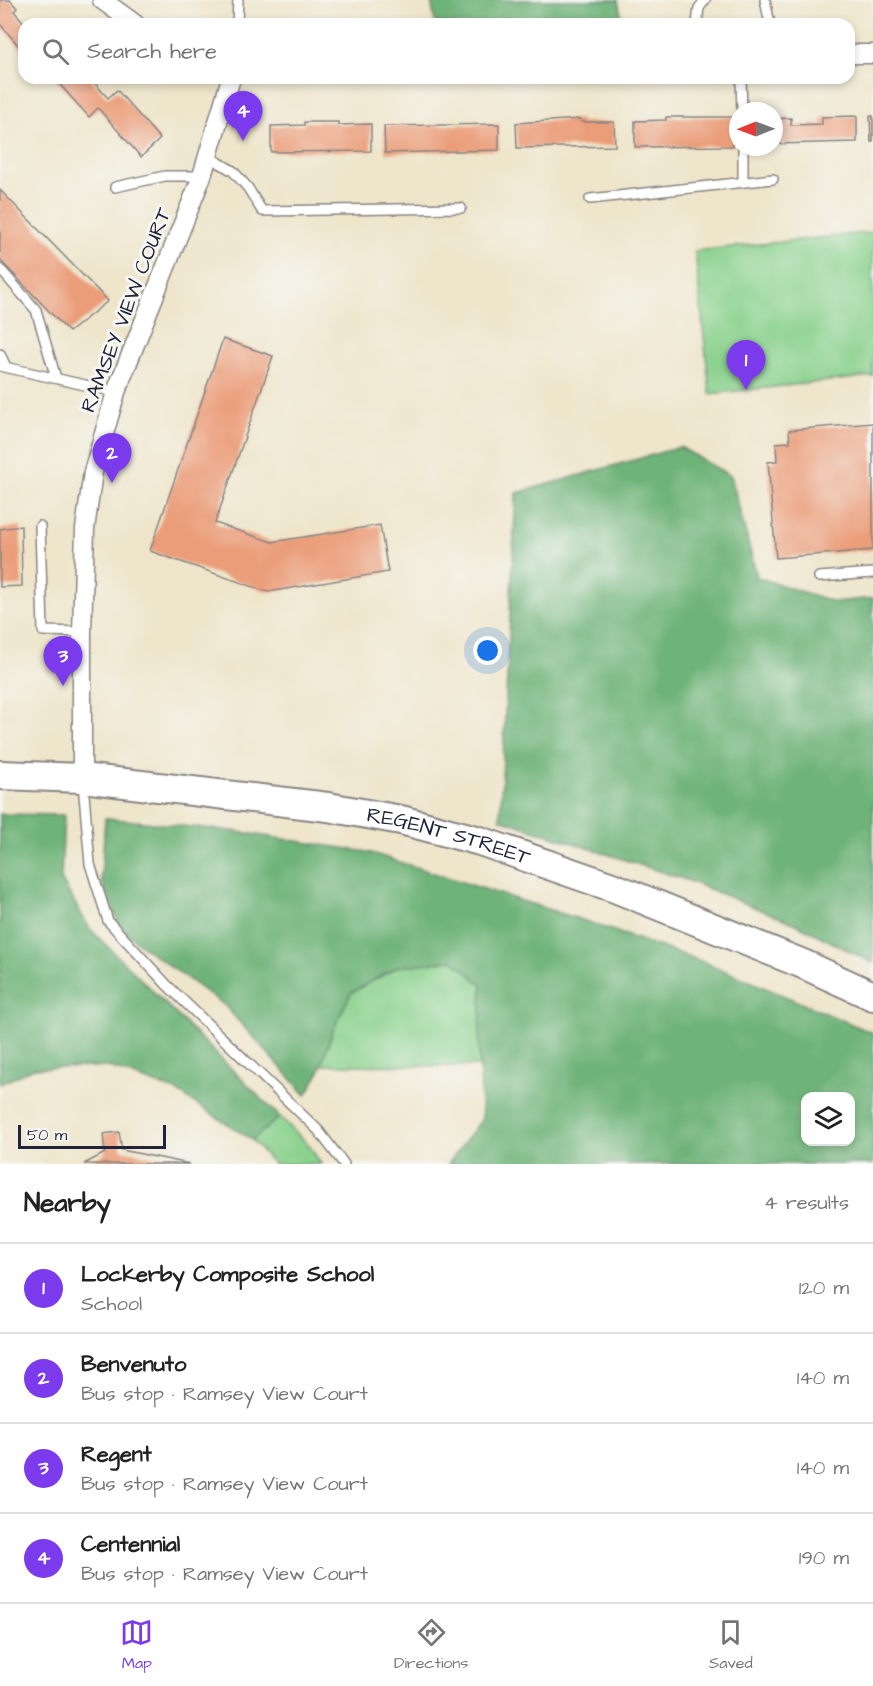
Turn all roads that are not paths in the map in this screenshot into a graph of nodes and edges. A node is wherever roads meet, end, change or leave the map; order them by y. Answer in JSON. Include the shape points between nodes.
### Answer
{"nodes":[{"id":1,"x":102,"y":0,"type":"edge"},
{"id":2,"x":238,"y":0,"type":"edge"},
{"id":3,"x":705,"y":0,"type":"edge"},
{"id":4,"x":765,"y":0,"type":"edge"},
{"id":5,"x":127,"y":18,"type":"edge"},
{"id":6,"x":237,"y":18,"type":"edge"},
{"id":7,"x":698,"y":18,"type":"edge"},
{"id":8,"x":769,"y":18,"type":"edge"},
{"id":9,"x":855,"y":54,"type":"edge"},
{"id":10,"x":873,"y":54,"type":"edge"},
{"id":11,"x":229,"y":84,"type":"edge"},
{"id":12,"x":741,"y":84,"type":"edge"},
{"id":13,"x":742,"y":102,"type":"edge"},
{"id":14,"x":208,"y":156,"type":"junction"},
{"id":15,"x":742,"y":156,"type":"edge"},
{"id":16,"x":202,"y":176,"type":"junction"},
{"id":17,"x":772,"y":179,"type":"dead end"},
{"id":18,"x":743,"y":182,"type":"junction"},
{"id":19,"x":115,"y":187,"type":"dead end"},
{"id":20,"x":590,"y":199,"type":"dead end"},
{"id":21,"x":461,"y":208,"type":"dead end"},
{"id":22,"x":0,"y":269,"type":"edge"},
{"id":23,"x":0,"y":354,"type":"edge"},
{"id":24,"x":3,"y":366,"type":"edge"},
{"id":25,"x":56,"y":378,"type":"junction"},
{"id":26,"x":116,"y":392,"type":"junction"},
{"id":27,"x":40,"y":526,"type":"dead end"},
{"id":28,"x":873,"y":573,"type":"edge"},
{"id":29,"x":819,"y":577,"type":"dead end"},
{"id":30,"x":82,"y":632,"type":"junction"},
{"id":31,"x":0,"y":775,"type":"edge"},
{"id":32,"x":82,"y":778,"type":"junction"},
{"id":33,"x":873,"y":996,"type":"edge"},
{"id":34,"x":344,"y":1164,"type":"edge"}],
"edges":[{"from":1,"to":5,"type":"street"},
{"from":2,"to":6,"type":"lane"},
{"from":3,"to":7,"type":"lane"},
{"from":4,"to":8,"type":"lane"},
{"from":9,"to":10,"type":"street"},
{"from":11,"to":14,"type":"street","name":"RAMSEY VIEW COURT"},
{"from":12,"to":13,"type":"lane"},
{"from":14,"to":16,"type":"street","name":"RAMSEY VIEW COURT"},
{"from":14,"to":21,"type":"lane","via":[[233,171],[262,210]]},
{"from":15,"to":18,"type":"lane"},
{"from":16,"to":19,"type":"lane","via":[[165,176]]},
{"from":16,"to":26,"type":"street","name":"RAMSEY VIEW COURT"},
{"from":17,"to":18,"type":"lane"},
{"from":18,"to":20,"type":"lane"},
{"from":22,"to":25,"type":"lane","via":[[36,310]]},
{"from":23,"to":24,"type":"lane"},
{"from":24,"to":25,"type":"lane"},
{"from":25,"to":26,"type":"lane"},
{"from":26,"to":30,"type":"street","name":"RAMSEY VIEW COURT","via":[[93,472],[85,529]]},
{"from":27,"to":30,"type":"lane","via":[[43,631]]},
{"from":28,"to":29,"type":"lane"},
{"from":30,"to":32,"type":"street","name":"RAMSEY VIEW COURT"},
{"from":31,"to":32,"type":"main road","name":"REGENT STREET"},
{"from":32,"to":33,"type":"main road","name":"REGENT STREET","via":[[328,807],[401,820],[480,841],[709,925]]},
{"from":32,"to":34,"type":"lane","via":[[90,864],[108,921],[167,985],[318,1130]]}]}
